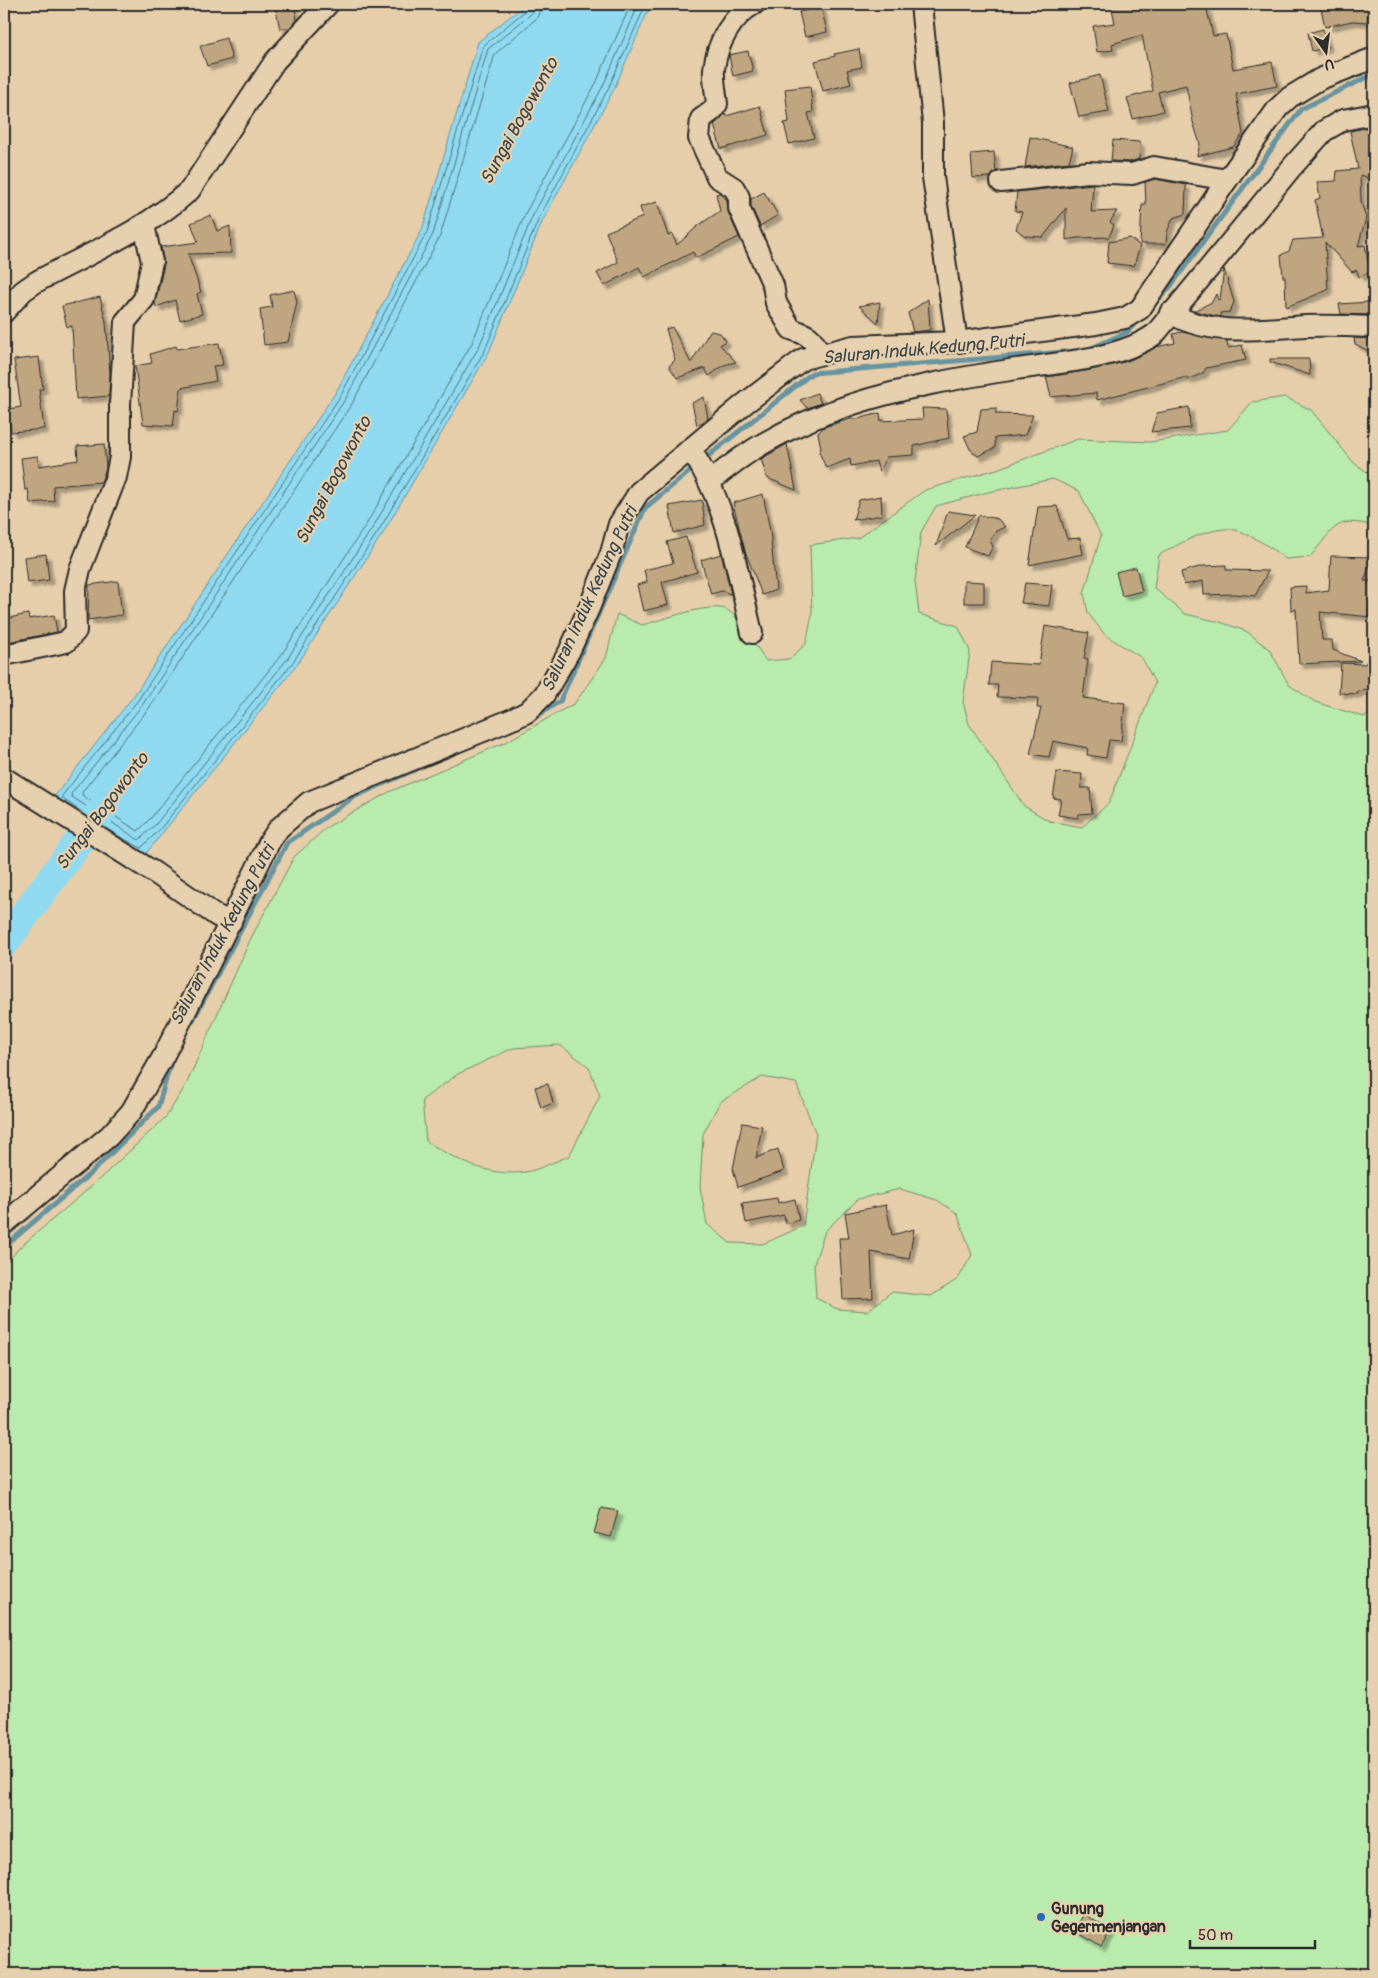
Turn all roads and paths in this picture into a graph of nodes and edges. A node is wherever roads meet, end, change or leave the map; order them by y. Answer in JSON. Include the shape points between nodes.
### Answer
{"nodes":[{"id":1,"x":328,"y":4,"type":"edge"},
{"id":2,"x":754,"y":4,"type":"edge"},
{"id":3,"x":921,"y":4,"type":"edge"},
{"id":4,"x":1374,"y":58,"type":"edge"},
{"id":5,"x":1374,"y":114,"type":"edge"},
{"id":6,"x":1226,"y":180,"type":"junction"},
{"id":7,"x":1001,"y":182,"type":"dead end"},
{"id":8,"x":144,"y":225,"type":"junction"},
{"id":9,"x":4,"y":312,"type":"edge"},
{"id":10,"x":1170,"y":314,"type":"junction"},
{"id":11,"x":1374,"y":327,"type":"edge"},
{"id":12,"x":957,"y":342,"type":"junction"},
{"id":13,"x":818,"y":354,"type":"junction"},
{"id":14,"x":692,"y":451,"type":"junction"},
{"id":15,"x":709,"y":478,"type":"junction"},
{"id":16,"x":752,"y":633,"type":"dead end"},
{"id":17,"x":4,"y":655,"type":"edge"},
{"id":18,"x":4,"y":778,"type":"edge"},
{"id":19,"x":230,"y":922,"type":"junction"},
{"id":20,"x":4,"y":1224,"type":"edge"}],
"edges":[{"from":1,"to":8,"type":"street","via":[[275,62],[190,190],[172,207]]},
{"from":2,"to":13,"type":"street","via":[[745,9],[724,35],[714,69],[718,104],[701,119],[699,138],[717,177],[734,188],[739,197],[739,208],[774,285],[776,302],[791,329],[807,334],[816,342]]},
{"from":3,"to":12,"type":"street","via":[[933,123],[933,177]]},
{"from":4,"to":6,"type":"street","via":[[1320,79],[1290,97],[1268,120]]},
{"from":5,"to":10,"type":"street","via":[[1344,120],[1324,130]]},
{"from":6,"to":7,"type":"street","via":[[1154,167],[1132,174],[1088,172]]},
{"from":6,"to":12,"type":"street","via":[[1140,309],[1133,314],[1096,324]]},
{"from":8,"to":9,"type":"street","via":[[36,282],[22,291]]},
{"from":8,"to":17,"type":"street","via":[[152,262],[144,300],[125,322],[120,457],[116,477],[80,569],[75,591],[76,631],[66,642]]},
{"from":10,"to":11,"type":"street","via":[[1186,322],[1225,328]]},
{"from":10,"to":15,"type":"street","via":[[1155,334],[1128,347],[955,379],[856,403],[799,423],[766,440]]},
{"from":12,"to":13,"type":"street","via":[[853,346]]},
{"from":13,"to":14,"type":"street","via":[[799,362]]},
{"from":14,"to":15,"type":"street"},
{"from":14,"to":19,"type":"street","via":[[639,492],[627,510],[580,630],[536,704],[515,718],[309,802],[279,828],[270,841]]},
{"from":15,"to":16,"type":"street","via":[[727,529]]},
{"from":18,"to":19,"type":"street"},
{"from":19,"to":20,"type":"street","via":[[164,1055],[131,1112],[109,1136]]}]}
